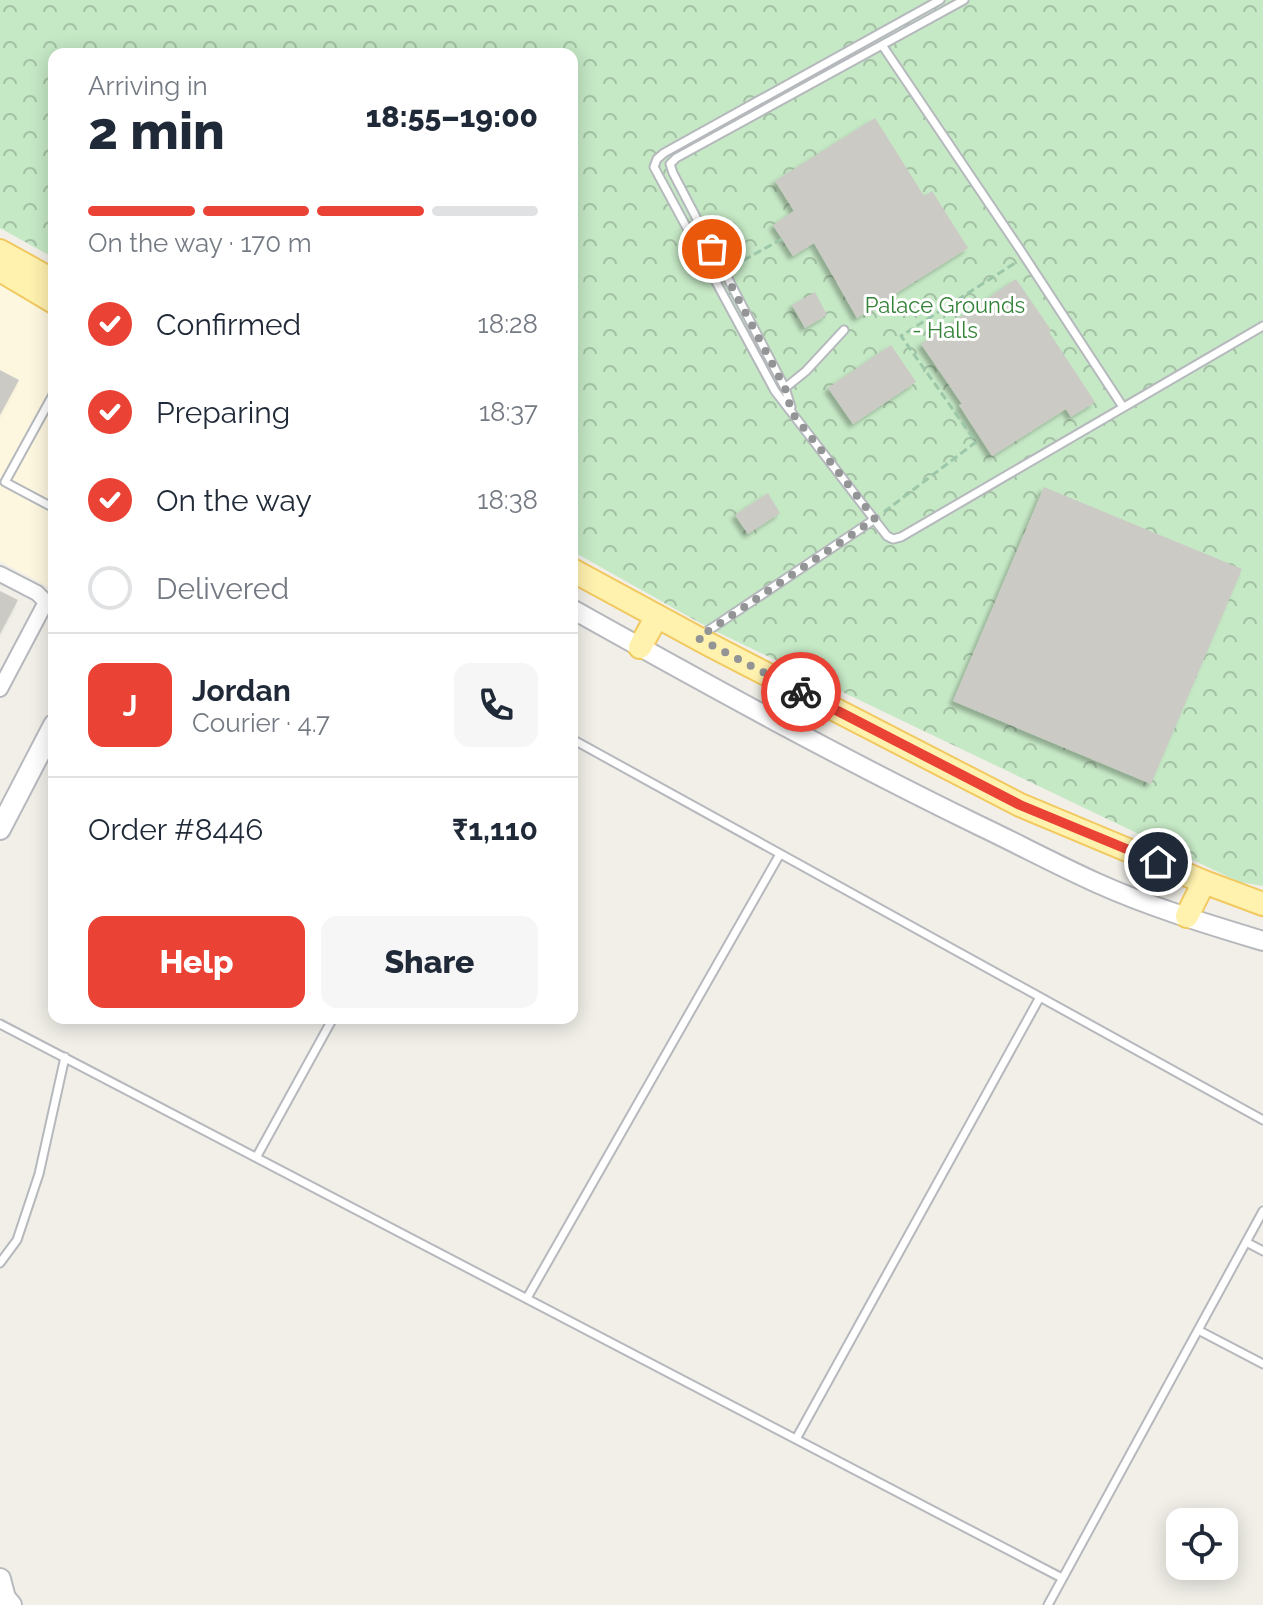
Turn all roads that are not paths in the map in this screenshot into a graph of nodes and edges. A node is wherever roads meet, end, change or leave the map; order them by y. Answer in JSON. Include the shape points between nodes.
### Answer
{"nodes":[{"id":1,"x":940,"y":0,"type":"edge"},
{"id":2,"x":964,"y":0,"type":"edge"},
{"id":3,"x":882,"y":45,"type":"junction"},
{"id":4,"x":701,"y":227,"type":"junction"},
{"id":5,"x":690,"y":233,"type":"junction"},
{"id":6,"x":0,"y":251,"type":"edge"},
{"id":7,"x":0,"y":270,"type":"edge"},
{"id":8,"x":48,"y":278,"type":"edge"},
{"id":9,"x":48,"y":298,"type":"edge"},
{"id":10,"x":747,"y":314,"type":"junction"},
{"id":11,"x":737,"y":320,"type":"junction"},
{"id":12,"x":1263,"y":326,"type":"edge"},
{"id":13,"x":844,"y":330,"type":"dead end"},
{"id":14,"x":785,"y":388,"type":"junction"},
{"id":15,"x":48,"y":404,"type":"edge"},
{"id":16,"x":1123,"y":407,"type":"junction"},
{"id":17,"x":792,"y":413,"type":"junction"},
{"id":18,"x":48,"y":505,"type":"edge"},
{"id":19,"x":875,"y":519,"type":"junction"},
{"id":20,"x":0,"y":574,"type":"edge"},
{"id":21,"x":578,"y":575,"type":"edge"},
{"id":22,"x":578,"y":590,"type":"edge"},
{"id":23,"x":578,"y":611,"type":"edge"},
{"id":24,"x":649,"y":631,"type":"junction"},
{"id":25,"x":705,"y":647,"type":"junction"},
{"id":26,"x":0,"y":689,"type":"edge"},
{"id":27,"x":48,"y":737,"type":"edge"},
{"id":28,"x":578,"y":742,"type":"edge"},
{"id":29,"x":0,"y":829,"type":"edge"},
{"id":30,"x":780,"y":854,"type":"junction"},
{"id":31,"x":1202,"y":887,"type":"junction"},
{"id":32,"x":1263,"y":904,"type":"edge"},
{"id":33,"x":1187,"y":916,"type":"junction"},
{"id":34,"x":1263,"y":917,"type":"edge"},
{"id":35,"x":1263,"y":941,"type":"edge"},
{"id":36,"x":1040,"y":997,"type":"junction"},
{"id":37,"x":0,"y":1024,"type":"edge"},
{"id":38,"x":330,"y":1024,"type":"edge"},
{"id":39,"x":65,"y":1057,"type":"junction"},
{"id":40,"x":1263,"y":1120,"type":"edge"},
{"id":41,"x":257,"y":1156,"type":"junction"},
{"id":42,"x":1263,"y":1211,"type":"edge"},
{"id":43,"x":1246,"y":1242,"type":"junction"},
{"id":44,"x":1263,"y":1251,"type":"edge"},
{"id":45,"x":0,"y":1263,"type":"edge"},
{"id":46,"x":527,"y":1298,"type":"junction"},
{"id":47,"x":1198,"y":1330,"type":"junction"},
{"id":48,"x":1263,"y":1364,"type":"edge"},
{"id":49,"x":796,"y":1439,"type":"junction"},
{"id":50,"x":1062,"y":1578,"type":"junction"},
{"id":51,"x":1048,"y":1605,"type":"edge"}],
"edges":[{"from":1,"to":5,"type":"lane","via":[[657,159],[654,167]]},
{"from":2,"to":3,"type":"lane"},
{"from":3,"to":4,"type":"lane","via":[[670,164]]},
{"from":3,"to":16,"type":"lane"},
{"from":4,"to":5,"type":"lane"},
{"from":4,"to":10,"type":"lane"},
{"from":5,"to":11,"type":"lane"},
{"from":6,"to":8,"type":"main road"},
{"from":7,"to":9,"type":"main road"},
{"from":10,"to":11,"type":"lane"},
{"from":10,"to":14,"type":"lane"},
{"from":11,"to":17,"type":"lane"},
{"from":12,"to":16,"type":"lane"},
{"from":13,"to":14,"type":"lane"},
{"from":14,"to":17,"type":"lane"},
{"from":15,"to":18,"type":"lane","via":[[5,482]]},
{"from":16,"to":19,"type":"lane","via":[[901,537],[887,536]]},
{"from":17,"to":19,"type":"lane"},
{"from":19,"to":25,"type":"lane"},
{"from":20,"to":26,"type":"street","via":[[46,602]]},
{"from":21,"to":24,"type":"main road"},
{"from":22,"to":24,"type":"main road"},
{"from":23,"to":24,"type":"street"},
{"from":24,"to":25,"type":"main road"},
{"from":24,"to":33,"type":"street","via":[[760,715],[1101,885]]},
{"from":25,"to":31,"type":"main road","via":[[1020,805]]},
{"from":27,"to":29,"type":"main road"},
{"from":28,"to":30,"type":"lane"},
{"from":30,"to":36,"type":"lane"},
{"from":30,"to":46,"type":"lane"},
{"from":31,"to":32,"type":"main road"},
{"from":31,"to":33,"type":"main road"},
{"from":31,"to":34,"type":"main road"},
{"from":33,"to":35,"type":"street"},
{"from":36,"to":40,"type":"lane"},
{"from":36,"to":49,"type":"lane"},
{"from":37,"to":39,"type":"lane"},
{"from":38,"to":41,"type":"lane"},
{"from":39,"to":41,"type":"lane"},
{"from":39,"to":45,"type":"lane","via":[[39,1174],[17,1240]]},
{"from":41,"to":46,"type":"lane"},
{"from":42,"to":43,"type":"lane"},
{"from":43,"to":44,"type":"lane"},
{"from":43,"to":47,"type":"lane"},
{"from":46,"to":49,"type":"lane"},
{"from":47,"to":48,"type":"lane"},
{"from":47,"to":50,"type":"lane"},
{"from":49,"to":50,"type":"lane"},
{"from":50,"to":51,"type":"lane"}]}
